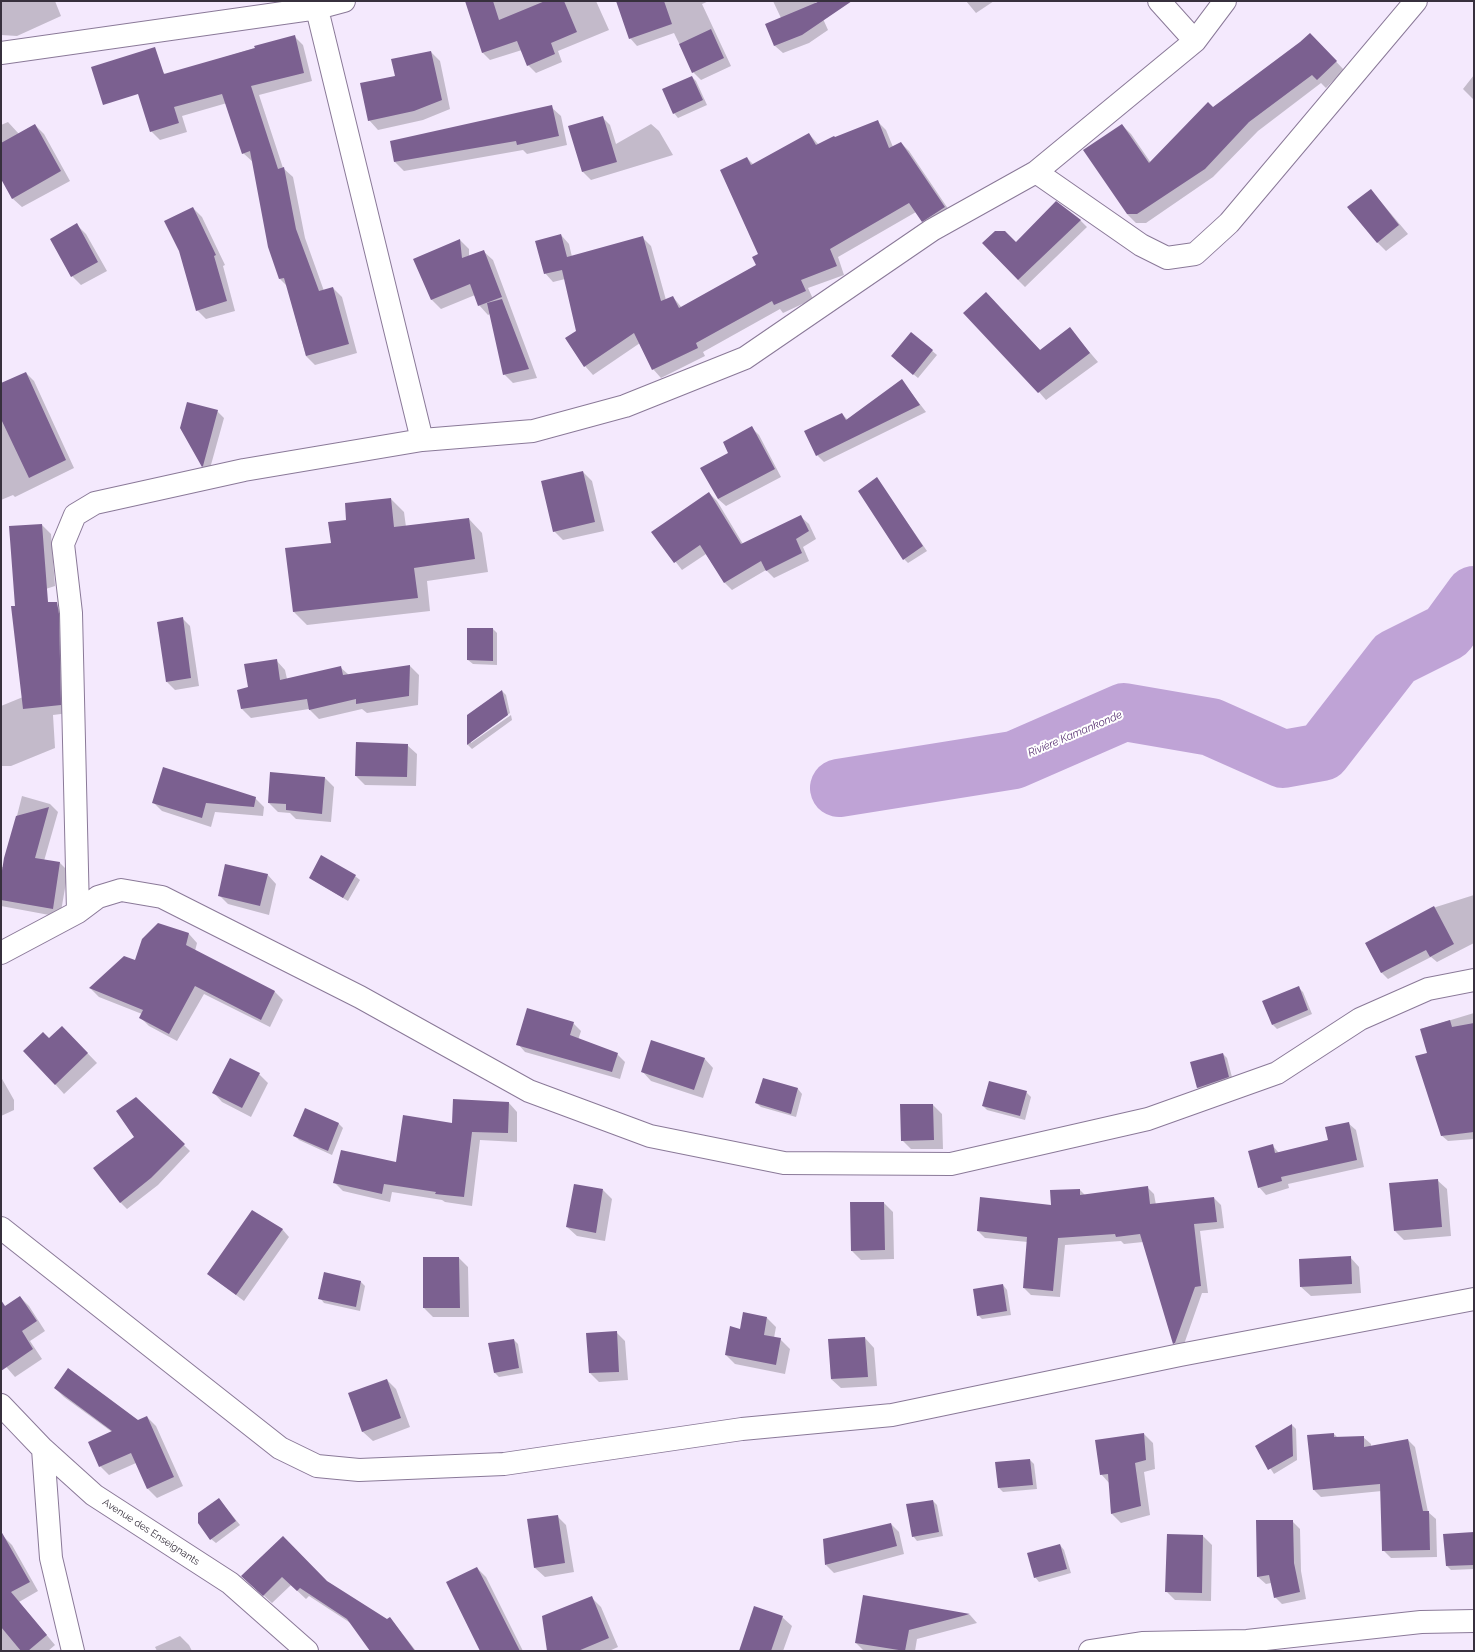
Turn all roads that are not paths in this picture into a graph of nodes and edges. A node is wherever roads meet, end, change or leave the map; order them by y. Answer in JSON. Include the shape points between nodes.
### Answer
{"nodes":[{"id":1,"x":344,"y":1,"type":"edge"},
{"id":2,"x":1159,"y":1,"type":"edge"},
{"id":3,"x":1225,"y":1,"type":"edge"},
{"id":4,"x":1416,"y":1,"type":"edge"},
{"id":5,"x":316,"y":5,"type":"edge"},
{"id":6,"x":1195,"y":41,"type":"junction"},
{"id":7,"x":1,"y":53,"type":"edge"},
{"id":8,"x":1036,"y":172,"type":"junction"},
{"id":9,"x":422,"y":440,"type":"junction"},
{"id":10,"x":78,"y":912,"type":"junction"},
{"id":11,"x":1,"y":953,"type":"edge"},
{"id":12,"x":1474,"y":980,"type":"edge"},
{"id":13,"x":1,"y":1228,"type":"edge"},
{"id":14,"x":1474,"y":1299,"type":"edge"},
{"id":15,"x":1,"y":1405,"type":"edge"},
{"id":16,"x":43,"y":1449,"type":"junction"},
{"id":17,"x":1474,"y":1621,"type":"edge"},
{"id":18,"x":1247,"y":1646,"type":"edge"},
{"id":19,"x":74,"y":1651,"type":"edge"},
{"id":20,"x":307,"y":1651,"type":"edge"},
{"id":21,"x":1090,"y":1651,"type":"edge"}],
"edges":[{"from":1,"to":5,"type":"street"},
{"from":2,"to":6,"type":"street"},
{"from":3,"to":6,"type":"street"},
{"from":4,"to":8,"type":"street","via":[[1229,223],[1195,254],[1167,258],[1141,245]]},
{"from":5,"to":7,"type":"street"},
{"from":5,"to":9,"type":"street"},
{"from":6,"to":8,"type":"street"},
{"from":8,"to":9,"type":"street","via":[[932,230],[746,358],[625,406],[533,431]]},
{"from":9,"to":10,"type":"street","via":[[244,470],[95,503],[75,515],[63,544],[71,613]]},
{"from":10,"to":11,"type":"street"},
{"from":10,"to":12,"type":"street","via":[[98,896],[122,890],[162,897],[360,997],[529,1091],[650,1136],[784,1163],[951,1164],[1148,1119],[1277,1073],[1360,1019],[1428,989]]},
{"from":13,"to":14,"type":"street","via":[[280,1448],[318,1466],[359,1470],[504,1464],[742,1429],[892,1415],[1180,1355]]},
{"from":15,"to":16,"type":"street","name":"Avenue des Enseignants"},
{"from":16,"to":19,"type":"street","via":[[51,1558]]},
{"from":16,"to":20,"type":"street","name":"Avenue des Enseignants","via":[[94,1495],[230,1583]]},
{"from":17,"to":18,"type":"street","via":[[1421,1622]]},
{"from":18,"to":21,"type":"street","via":[[1142,1643]]}]}
